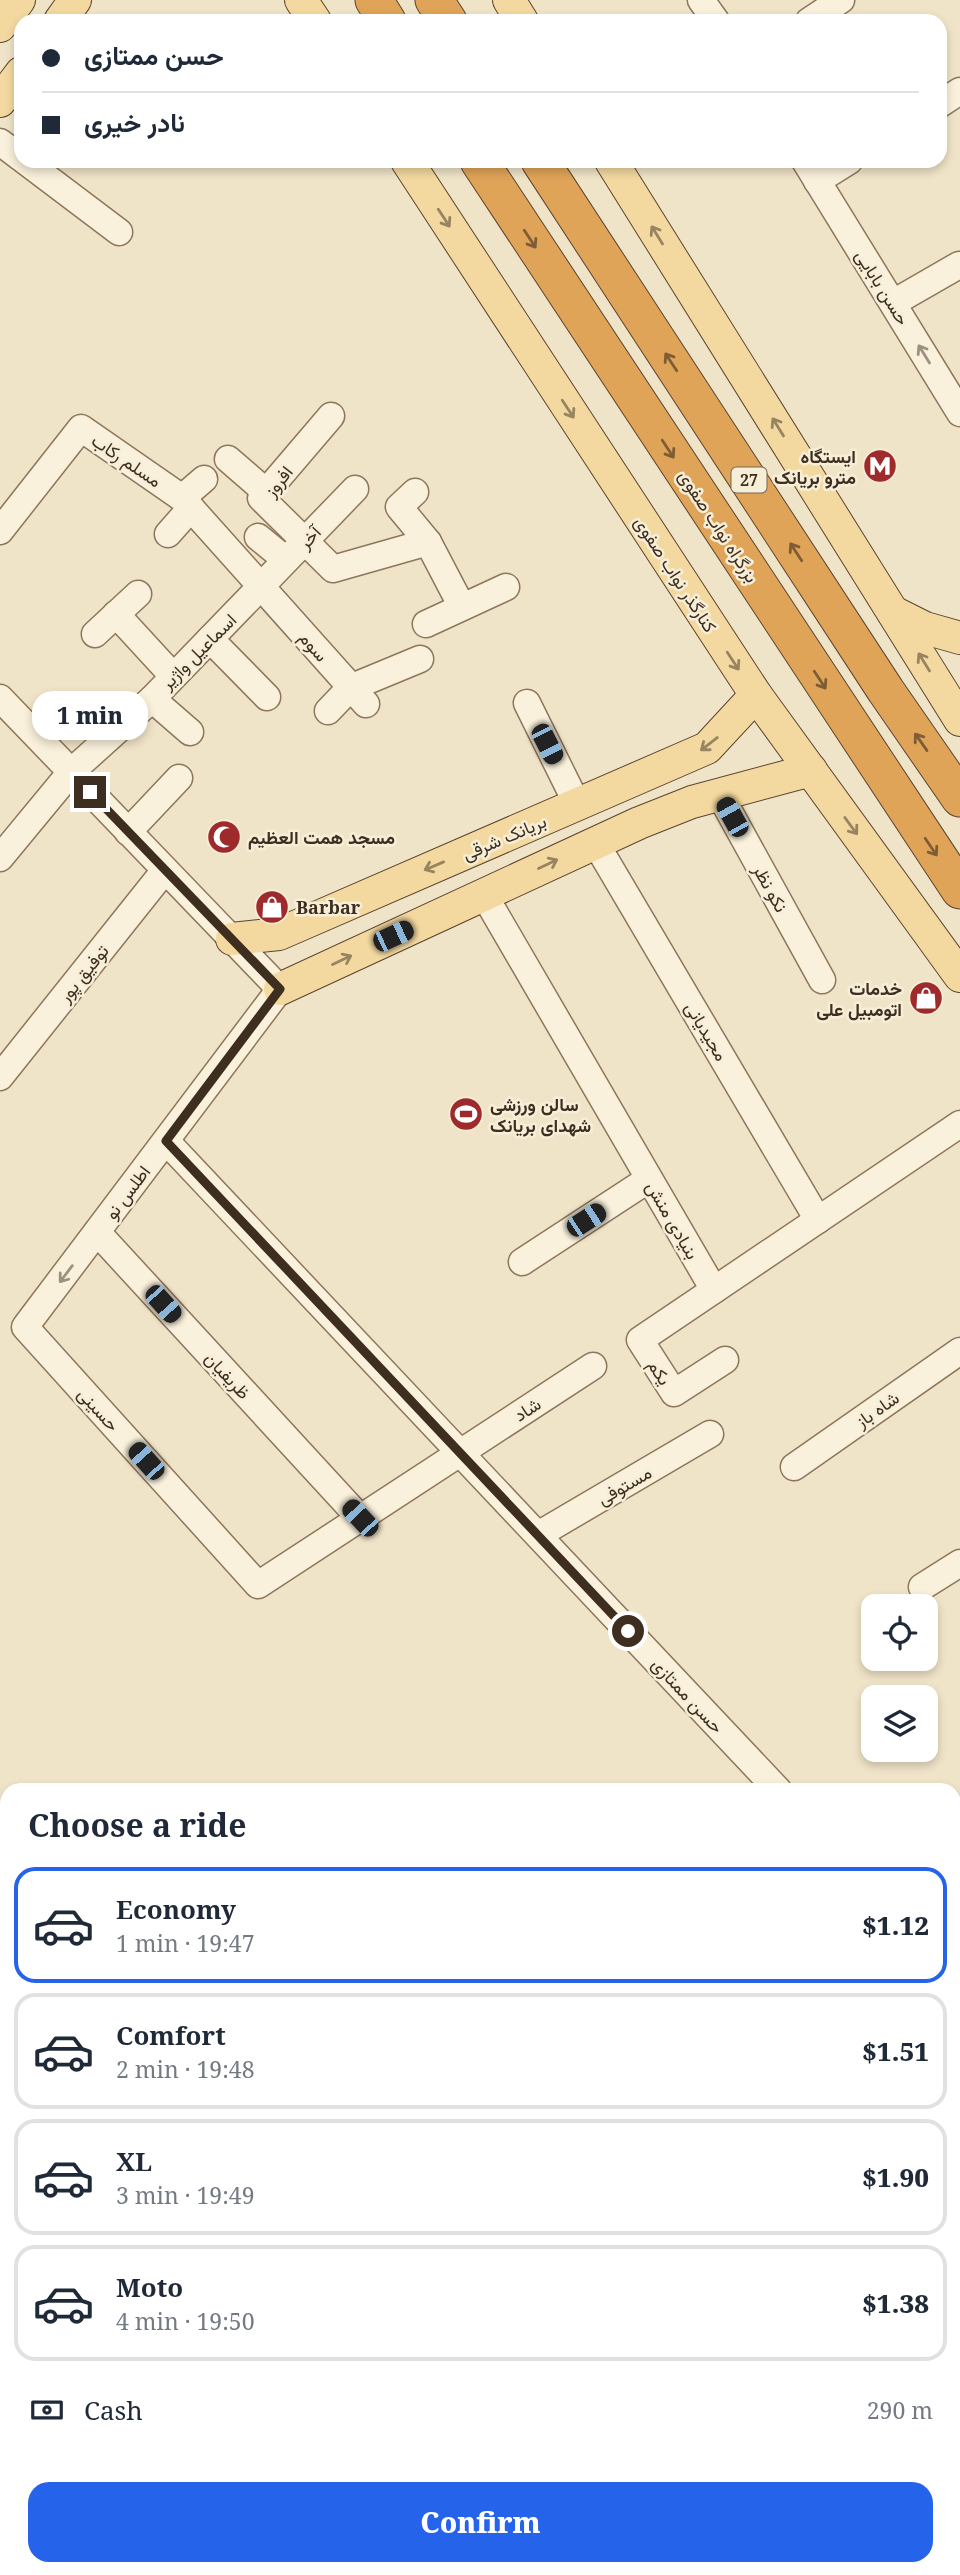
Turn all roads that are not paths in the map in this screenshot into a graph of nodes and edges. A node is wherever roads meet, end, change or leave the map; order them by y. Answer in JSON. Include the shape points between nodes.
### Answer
{"nodes":[{"id":1,"x":19,"y":0,"type":"edge"},
{"id":2,"x":841,"y":0,"type":"edge"},
{"id":3,"x":820,"y":14,"type":"edge"},
{"id":4,"x":0,"y":26,"type":"edge"},
{"id":5,"x":14,"y":82,"type":"edge"},
{"id":6,"x":0,"y":101,"type":"edge"},
{"id":7,"x":0,"y":142,"type":"edge"},
{"id":8,"x":14,"y":153,"type":"edge"},
{"id":9,"x":34,"y":168,"type":"edge"},
{"id":10,"x":412,"y":168,"type":"edge"},
{"id":11,"x":484,"y":168,"type":"edge"},
{"id":12,"x":545,"y":168,"type":"edge"},
{"id":13,"x":615,"y":168,"type":"edge"},
{"id":14,"x":811,"y":171,"type":"edge"},
{"id":15,"x":118,"y":232,"type":"dead end"},
{"id":16,"x":959,"y":265,"type":"edge"},
{"id":17,"x":893,"y":303,"type":"junction"},
{"id":18,"x":960,"y":413,"type":"edge"},
{"id":19,"x":331,"y":416,"type":"dead end"},
{"id":20,"x":228,"y":459,"type":"dead end"},
{"id":21,"x":204,"y":479,"type":"dead end"},
{"id":22,"x":355,"y":489,"type":"dead end"},
{"id":23,"x":266,"y":492,"type":"junction"},
{"id":24,"x":415,"y":492,"type":"dead end"},
{"id":25,"x":187,"y":503,"type":"junction"},
{"id":26,"x":0,"y":531,"type":"edge"},
{"id":27,"x":168,"y":534,"type":"dead end"},
{"id":28,"x":258,"y":537,"type":"dead end"},
{"id":29,"x":305,"y":541,"type":"junction"},
{"id":30,"x":428,"y":542,"type":"junction"},
{"id":31,"x":286,"y":560,"type":"junction"},
{"id":32,"x":263,"y":587,"type":"junction"},
{"id":33,"x":506,"y":587,"type":"dead end"},
{"id":34,"x":138,"y":594,"type":"dead end"},
{"id":35,"x":462,"y":607,"type":"junction"},
{"id":36,"x":893,"y":611,"type":"junction"},
{"id":37,"x":116,"y":614,"type":"junction"},
{"id":38,"x":426,"y":624,"type":"dead end"},
{"id":39,"x":95,"y":634,"type":"dead end"},
{"id":40,"x":960,"y":638,"type":"edge"},
{"id":41,"x":211,"y":639,"type":"junction"},
{"id":42,"x":420,"y":659,"type":"dead end"},
{"id":43,"x":173,"y":676,"type":"junction"},
{"id":44,"x":755,"y":695,"type":"junction"},
{"id":45,"x":358,"y":696,"type":"junction"},
{"id":46,"x":267,"y":697,"type":"dead end"},
{"id":47,"x":0,"y":698,"type":"edge"},
{"id":48,"x":152,"y":699,"type":"junction"},
{"id":49,"x":527,"y":703,"type":"dead end"},
{"id":50,"x":328,"y":711,"type":"dead end"},
{"id":51,"x":960,"y":716,"type":"edge"},
{"id":52,"x":190,"y":732,"type":"dead end"},
{"id":53,"x":811,"y":770,"type":"junction"},
{"id":54,"x":71,"y":772,"type":"junction"},
{"id":55,"x":179,"y":779,"type":"dead end"},
{"id":56,"x":720,"y":795,"type":"junction"},
{"id":57,"x":960,"y":798,"type":"edge"},
{"id":58,"x":578,"y":806,"type":"junction"},
{"id":59,"x":128,"y":832,"type":"junction"},
{"id":60,"x":595,"y":842,"type":"junction"},
{"id":61,"x":0,"y":858,"type":"edge"},
{"id":62,"x":165,"y":870,"type":"junction"},
{"id":63,"x":960,"y":890,"type":"edge"},
{"id":64,"x":483,"y":893,"type":"junction"},
{"id":65,"x":232,"y":939,"type":"junction"},
{"id":66,"x":960,"y":976,"type":"edge"},
{"id":67,"x":822,"y":980,"type":"dead end"},
{"id":68,"x":280,"y":989,"type":"junction"},
{"id":69,"x":0,"y":1077,"type":"edge"},
{"id":70,"x":960,"y":1124,"type":"edge"},
{"id":71,"x":166,"y":1141,"type":"junction"},
{"id":72,"x":649,"y":1179,"type":"junction"},
{"id":73,"x":818,"y":1220,"type":"junction"},
{"id":74,"x":97,"y":1232,"type":"junction"},
{"id":75,"x":522,"y":1262,"type":"dead end"},
{"id":76,"x":714,"y":1290,"type":"junction"},
{"id":77,"x":25,"y":1328,"type":"joint"},
{"id":78,"x":960,"y":1351,"type":"edge"},
{"id":79,"x":725,"y":1360,"type":"dead end"},
{"id":80,"x":593,"y":1366,"type":"dead end"},
{"id":81,"x":710,"y":1434,"type":"dead end"},
{"id":82,"x":460,"y":1453,"type":"junction"},
{"id":83,"x":794,"y":1466,"type":"dead end"},
{"id":84,"x":360,"y":1518,"type":"junction"},
{"id":85,"x":538,"y":1535,"type":"junction"},
{"id":86,"x":958,"y":1568,"type":"edge"},
{"id":87,"x":258,"y":1585,"type":"joint"},
{"id":88,"x":922,"y":1587,"type":"dead end"},
{"id":89,"x":761,"y":1783,"type":"edge"}],
"edges":[{"from":1,"to":4,"type":"main road"},
{"from":2,"to":3,"type":"street"},
{"from":5,"to":6,"type":"main road"},
{"from":7,"to":8,"type":"street"},
{"from":9,"to":15,"type":"street"},
{"from":10,"to":44,"type":"main road","name":"کنارگذر نواب صفوی","one_way":true},
{"from":11,"to":63,"type":"highway","name":"بزرگراه نواب صفوی","one_way":true},
{"from":57,"to":12,"type":"highway","number":"27","one_way":true},
{"from":36,"to":13,"type":"main road","one_way":true},
{"from":14,"to":17,"type":"street","name":"حسن بابایی"},
{"from":16,"to":17,"type":"street"},
{"from":18,"to":17,"type":"street","name":"حسن بابایی","one_way":true},
{"from":19,"to":23,"type":"street","name":"افروز"},
{"from":20,"to":23,"type":"street"},
{"from":21,"to":25,"type":"street"},
{"from":22,"to":29,"type":"street","name":"آخر"},
{"from":23,"to":29,"type":"street","name":"افروز","via":[[261,498]]},
{"from":24,"to":30,"type":"street","via":[[399,508]]},
{"from":25,"to":26,"type":"street","name":"مسلم رکاب","via":[[81,428]]},
{"from":25,"to":27,"type":"street"},
{"from":25,"to":32,"type":"street","name":"مسلم رکاب"},
{"from":28,"to":31,"type":"street"},
{"from":29,"to":30,"type":"street","via":[[333,569]]},
{"from":29,"to":31,"type":"street","name":"آخر"},
{"from":30,"to":35,"type":"street"},
{"from":31,"to":32,"type":"street","name":"آخر"},
{"from":32,"to":41,"type":"street","name":"اسماعیل واژیر"},
{"from":32,"to":45,"type":"street","name":"سوم"},
{"from":33,"to":35,"type":"street"},
{"from":34,"to":37,"type":"street"},
{"from":35,"to":38,"type":"street"},
{"from":36,"to":40,"type":"main road","via":[[925,628]]},
{"from":51,"to":36,"type":"main road","one_way":true},
{"from":37,"to":39,"type":"street"},
{"from":37,"to":43,"type":"street"},
{"from":41,"to":43,"type":"street","name":"اسماعیل واژیر"},
{"from":41,"to":46,"type":"street"},
{"from":42,"to":45,"type":"street"},
{"from":43,"to":48,"type":"street","name":"اسماعیل واژیر"},
{"from":44,"to":53,"type":"main road","name":"کنارگذر نواب صفوی"},
{"from":44,"to":58,"type":"main road","name":"بریانک شرقی","one_way":true,"via":[[707,748]]},
{"from":45,"to":50,"type":"street"},
{"from":47,"to":54,"type":"street"},
{"from":48,"to":52,"type":"street"},
{"from":48,"to":54,"type":"street","name":"اسماعیل واژیر"},
{"from":49,"to":58,"type":"street"},
{"from":53,"to":56,"type":"main road"},
{"from":53,"to":66,"type":"main road","name":"کنارگذر نواب صفوی","one_way":true},
{"from":54,"to":59,"type":"street"},
{"from":54,"to":61,"type":"street","name":"اسماعیل واژیر"},
{"from":55,"to":59,"type":"street"},
{"from":56,"to":60,"type":"main road"},
{"from":56,"to":67,"type":"street","name":"نکو نظر"},
{"from":58,"to":65,"type":"main road","name":"بریانک شرقی","one_way":true,"via":[[279,934]]},
{"from":59,"to":62,"type":"street"},
{"from":64,"to":60,"type":"main road","one_way":true},
{"from":60,"to":73,"type":"street","name":"مجیدیانی"},
{"from":62,"to":65,"type":"street"},
{"from":62,"to":69,"type":"street","name":"توفیق پور"},
{"from":68,"to":64,"type":"main road","one_way":true},
{"from":64,"to":72,"type":"street","name":"بنیادی منش"},
{"from":65,"to":68,"type":"street"},
{"from":68,"to":71,"type":"street","name":"اطلس نو"},
{"from":70,"to":73,"type":"street"},
{"from":71,"to":74,"type":"street","name":"اطلس نو"},
{"from":71,"to":82,"type":"street","name":"حسن ممتازی"},
{"from":72,"to":75,"type":"street"},
{"from":72,"to":76,"type":"street","name":"بنیادی منش"},
{"from":73,"to":76,"type":"street"},
{"from":74,"to":77,"type":"street","name":"اطلس نو","one_way":true},
{"from":74,"to":84,"type":"street","name":"ظریفیان"},
{"from":76,"to":79,"type":"street","name":"یکم","via":[[640,1340],[674,1393]]},
{"from":77,"to":87,"type":"street","name":"حسینی"},
{"from":78,"to":83,"type":"street","name":"شاه باز"},
{"from":80,"to":82,"type":"street","name":"شاد"},
{"from":81,"to":85,"type":"street","name":"مستوفی"},
{"from":82,"to":84,"type":"street","name":"شاد"},
{"from":82,"to":85,"type":"street","name":"حسن ممتازی"},
{"from":84,"to":87,"type":"street","name":"شاد"},
{"from":85,"to":89,"type":"street","name":"حسن ممتازی"},
{"from":86,"to":88,"type":"street"}]}
